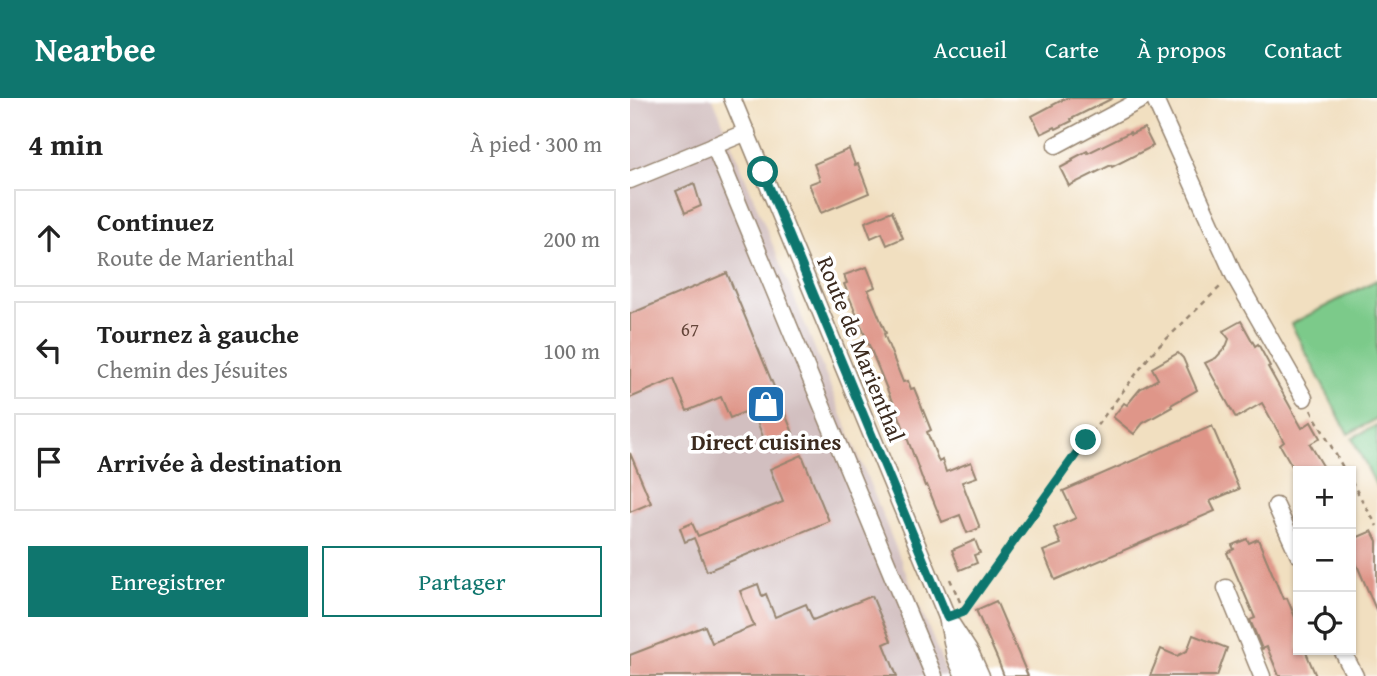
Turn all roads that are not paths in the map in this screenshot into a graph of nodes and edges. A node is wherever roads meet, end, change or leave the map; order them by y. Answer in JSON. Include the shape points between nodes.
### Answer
{"nodes":[{"id":1,"x":733,"y":98,"type":"edge"},
{"id":2,"x":1144,"y":98,"type":"edge"},
{"id":3,"x":1154,"y":98,"type":"edge"},
{"id":4,"x":747,"y":132,"type":"junction"},
{"id":5,"x":714,"y":145,"type":"junction"},
{"id":6,"x":1056,"y":145,"type":"dead end"},
{"id":7,"x":630,"y":180,"type":"edge"},
{"id":8,"x":1304,"y":398,"type":"road end"},
{"id":9,"x":1276,"y":506,"type":"dead end"},
{"id":10,"x":1293,"y":543,"type":"edge"},
{"id":11,"x":1226,"y":588,"type":"dead end"},
{"id":12,"x":947,"y":617,"type":"junction"},
{"id":13,"x":1344,"y":655,"type":"edge"},
{"id":14,"x":934,"y":676,"type":"edge"},
{"id":15,"x":964,"y":676,"type":"edge"},
{"id":16,"x":981,"y":676,"type":"edge"},
{"id":17,"x":1262,"y":676,"type":"edge"},
{"id":18,"x":1355,"y":676,"type":"edge"}],
"edges":[{"from":1,"to":4,"type":"street","name":"Route de Marienthal"},
{"from":2,"to":6,"type":"street"},
{"from":3,"to":8,"type":"street","via":[[1234,275]]},
{"from":4,"to":5,"type":"street"},
{"from":4,"to":12,"type":"street","name":"Route de Marienthal"},
{"from":5,"to":7,"type":"street"},
{"from":5,"to":14,"type":"street"},
{"from":9,"to":10,"type":"street"},
{"from":11,"to":17,"type":"street"},
{"from":12,"to":15,"type":"street","name":"Route de Marienthal"},
{"from":12,"to":16,"type":"street","name":"Route de Marienthal"},
{"from":13,"to":18,"type":"street"}]}
